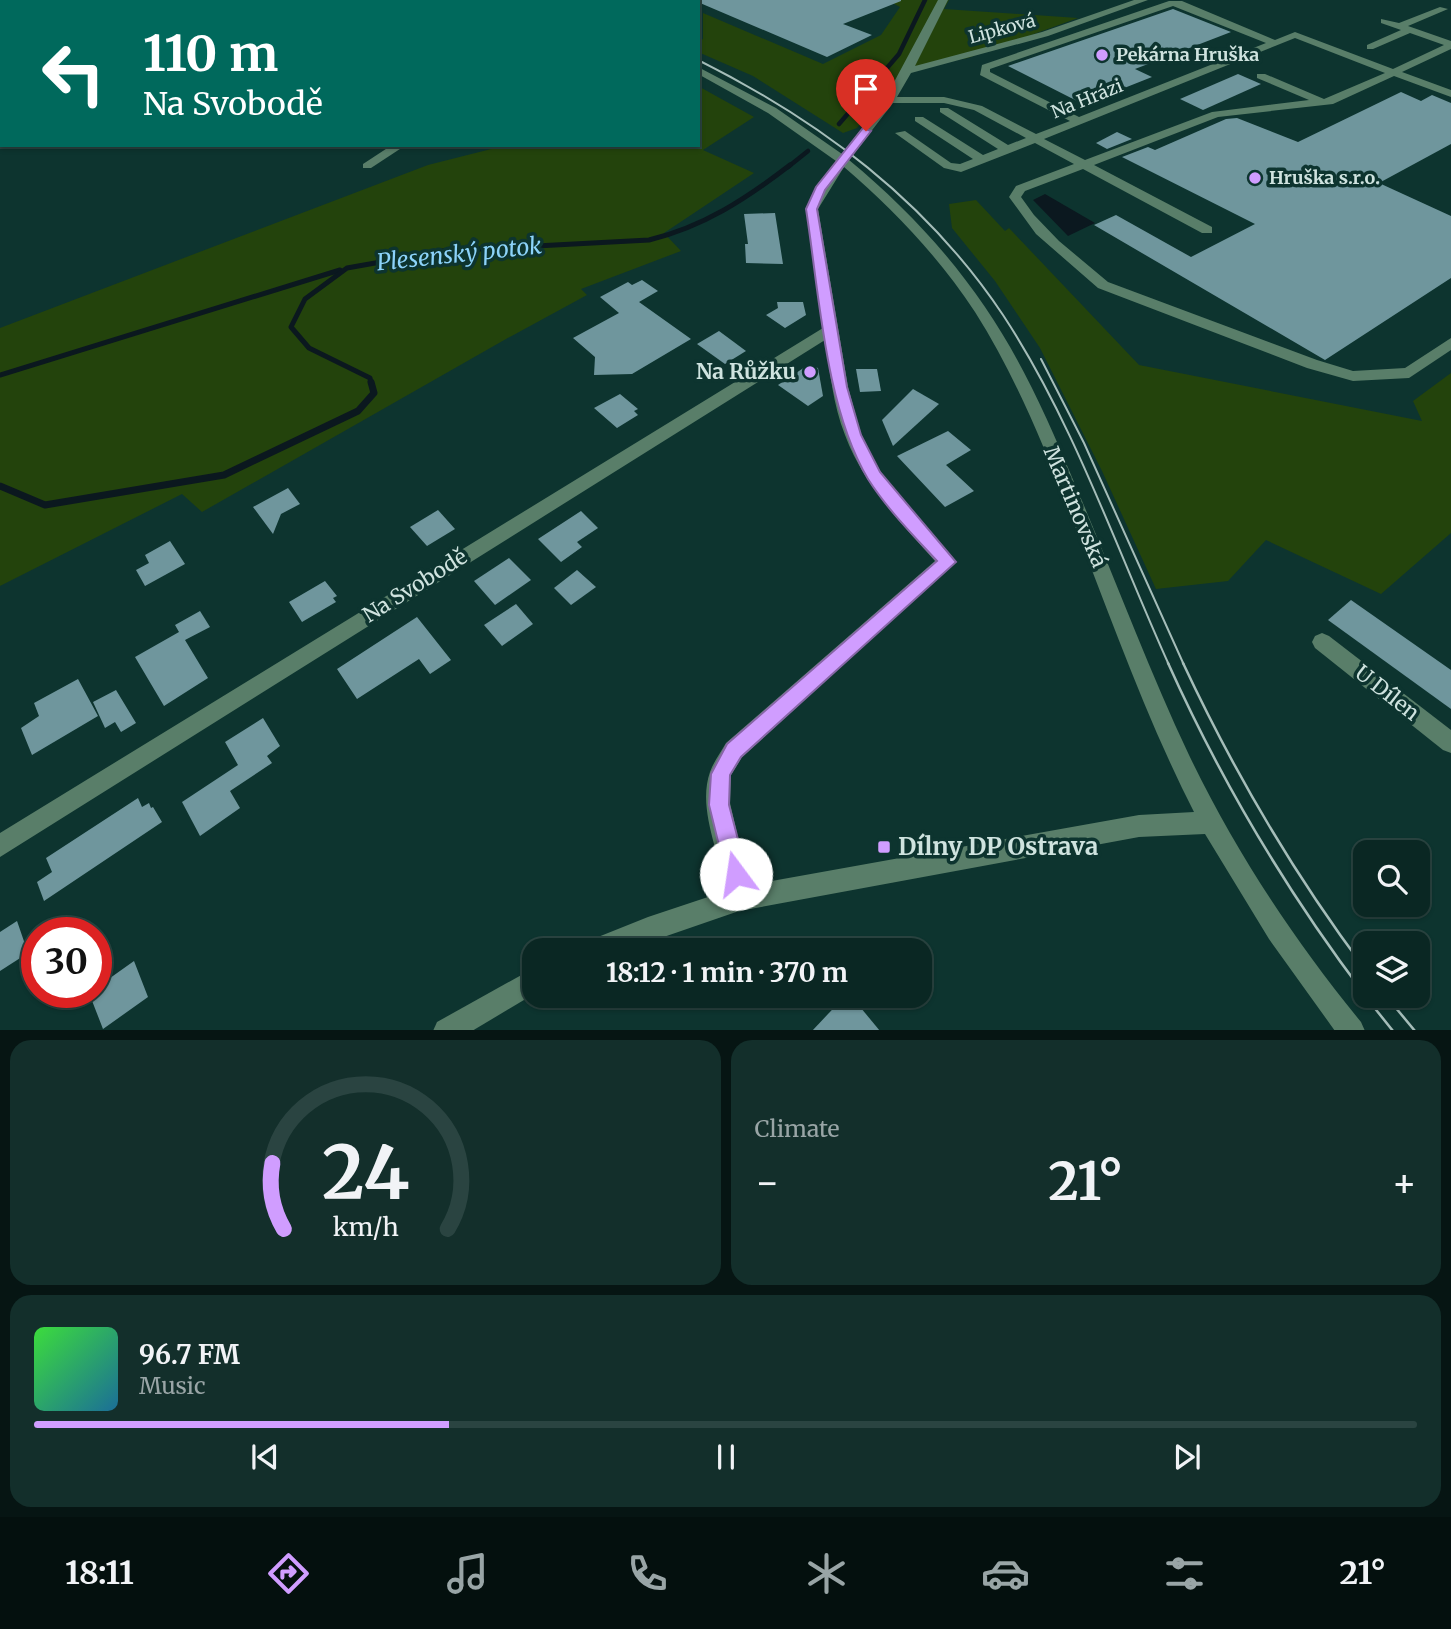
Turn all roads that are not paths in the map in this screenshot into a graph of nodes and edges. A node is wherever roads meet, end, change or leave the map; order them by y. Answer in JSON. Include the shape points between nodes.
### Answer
{"nodes":[{"id":1,"x":943,"y":0,"type":"edge"},
{"id":2,"x":1143,"y":0,"type":"edge"},
{"id":3,"x":1448,"y":11,"type":"edge"},
{"id":4,"x":1384,"y":21,"type":"dead end"},
{"id":5,"x":1405,"y":28,"type":"junction"},
{"id":6,"x":1273,"y":43,"type":"junction"},
{"id":7,"x":1451,"y":44,"type":"edge"},
{"id":8,"x":1370,"y":47,"type":"dead end"},
{"id":9,"x":700,"y":71,"type":"edge"},
{"id":10,"x":908,"y":71,"type":"junction"},
{"id":11,"x":1394,"y":72,"type":"junction"},
{"id":12,"x":1261,"y":76,"type":"dead end"},
{"id":13,"x":1451,"y":94,"type":"edge"},
{"id":14,"x":890,"y":100,"type":"junction"},
{"id":15,"x":1325,"y":103,"type":"junction"},
{"id":16,"x":944,"y":110,"type":"dead end"},
{"id":17,"x":919,"y":119,"type":"dead end"},
{"id":18,"x":1079,"y":121,"type":"junction"},
{"id":19,"x":901,"y":133,"type":"dead end"},
{"id":20,"x":1037,"y":138,"type":"junction"},
{"id":21,"x":397,"y":147,"type":"edge"},
{"id":22,"x":1007,"y":150,"type":"junction"},
{"id":23,"x":844,"y":159,"type":"junction"},
{"id":24,"x":982,"y":160,"type":"junction"},
{"id":25,"x":1082,"y":163,"type":"junction"},
{"id":26,"x":366,"y":166,"type":"dead end"},
{"id":27,"x":1207,"y":230,"type":"dead end"},
{"id":28,"x":832,"y":329,"type":"junction"},
{"id":29,"x":1451,"y":343,"type":"edge"},
{"id":30,"x":1322,"y":642,"type":"dead end"},
{"id":31,"x":1451,"y":743,"type":"edge"},
{"id":32,"x":1211,"y":822,"type":"junction"},
{"id":33,"x":0,"y":846,"type":"edge"},
{"id":34,"x":739,"y":900,"type":"junction"},
{"id":35,"x":626,"y":938,"type":"edge"},
{"id":36,"x":522,"y":987,"type":"edge"},
{"id":37,"x":448,"y":1030,"type":"edge"},
{"id":38,"x":1351,"y":1030,"type":"edge"}],
"edges":[{"from":1,"to":10,"type":"street"},
{"from":2,"to":10,"type":"street","name":"Lipková","via":[[1045,34]]},
{"from":3,"to":5,"type":"street"},
{"from":4,"to":5,"type":"street"},
{"from":5,"to":7,"type":"street"},
{"from":5,"to":8,"type":"street"},
{"from":6,"to":11,"type":"street","name":"Na Hrázi","via":[[1295,34]]},
{"from":6,"to":18,"type":"street","name":"Na Hrázi"},
{"from":6,"to":18,"type":"street","via":[[1179,2],[986,67],[984,73]]},
{"from":7,"to":11,"type":"street"},
{"from":9,"to":23,"type":"street","name":"Martinovská","via":[[776,112]]},
{"from":10,"to":14,"type":"street"},
{"from":11,"to":13,"type":"street"},
{"from":11,"to":15,"type":"street"},
{"from":12,"to":15,"type":"street"},
{"from":14,"to":20,"type":"street","name":"Na Hrázi","via":[[968,104]]},
{"from":14,"to":23,"type":"street"},
{"from":15,"to":25,"type":"street","via":[[1216,114]]},
{"from":16,"to":22,"type":"street"},
{"from":17,"to":24,"type":"street"},
{"from":18,"to":20,"type":"street","name":"Na Hrázi"},
{"from":19,"to":24,"type":"street","via":[[955,168]]},
{"from":20,"to":22,"type":"street"},
{"from":20,"to":25,"type":"street"},
{"from":21,"to":26,"type":"street"},
{"from":22,"to":24,"type":"street"},
{"from":23,"to":28,"type":"street","via":[[820,189],[812,209]]},
{"from":23,"to":32,"type":"street","name":"Martinovská","via":[[925,237],[997,338],[1033,409]]},
{"from":25,"to":27,"type":"street"},
{"from":25,"to":29,"type":"street","via":[[1020,188],[1014,197],[1073,262],[1103,285],[1353,376],[1409,373]]},
{"from":28,"to":33,"type":"street","name":"Na Svobodě"},
{"from":28,"to":34,"type":"street","via":[[853,435],[889,496],[947,562],[734,750],[720,774],[719,805]]},
{"from":30,"to":31,"type":"street","name":"U Dílen"},
{"from":32,"to":34,"type":"street","via":[[1128,828]]},
{"from":32,"to":38,"type":"street","name":"Martinovská","via":[[1279,933]]},
{"from":34,"to":35,"type":"street"},
{"from":36,"to":37,"type":"street"}]}
